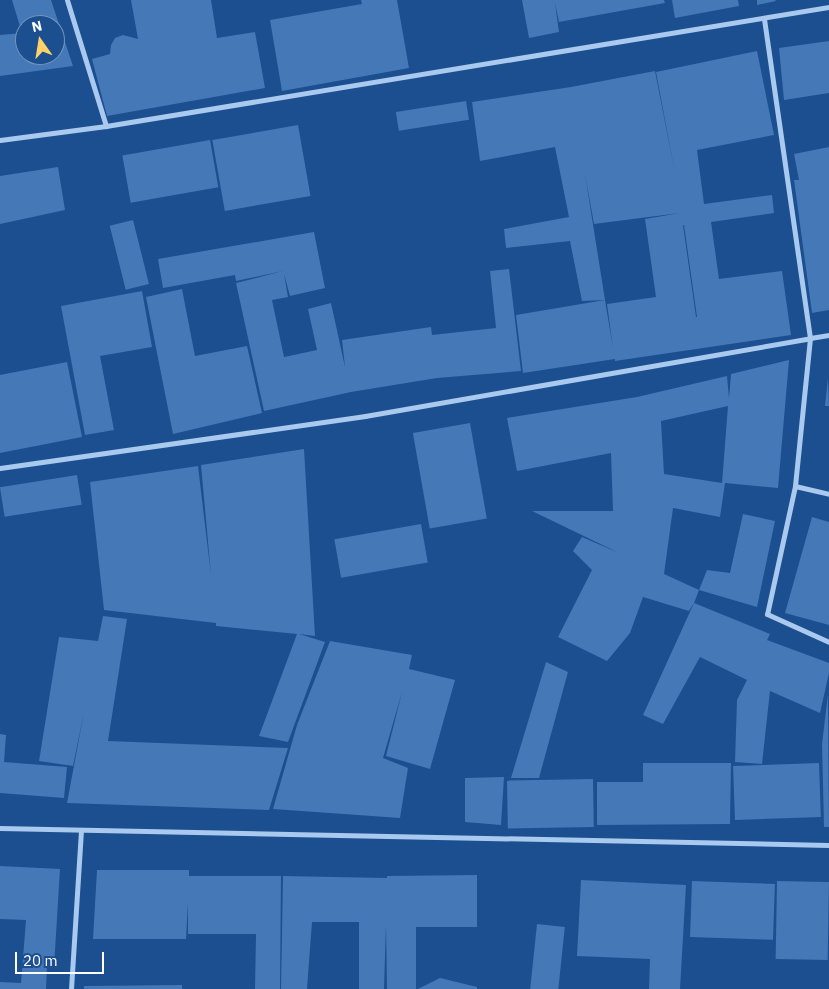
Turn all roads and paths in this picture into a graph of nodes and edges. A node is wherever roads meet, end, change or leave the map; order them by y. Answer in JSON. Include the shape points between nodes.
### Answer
{"nodes":[{"id":1,"x":67,"y":0,"type":"edge"},
{"id":2,"x":829,"y":7,"type":"edge"},
{"id":3,"x":764,"y":18,"type":"junction"},
{"id":4,"x":106,"y":126,"type":"junction"},
{"id":5,"x":0,"y":140,"type":"edge"},
{"id":6,"x":829,"y":335,"type":"edge"},
{"id":7,"x":810,"y":338,"type":"junction"},
{"id":8,"x":0,"y":468,"type":"edge"},
{"id":9,"x":795,"y":486,"type":"junction"},
{"id":10,"x":829,"y":494,"type":"edge"},
{"id":11,"x":829,"y":642,"type":"edge"},
{"id":12,"x":0,"y":828,"type":"edge"},
{"id":13,"x":81,"y":830,"type":"junction"},
{"id":14,"x":829,"y":845,"type":"edge"},
{"id":15,"x":71,"y":989,"type":"edge"}],
"edges":[{"from":1,"to":4,"type":"street"},
{"from":2,"to":3,"type":"street"},
{"from":3,"to":4,"type":"street"},
{"from":3,"to":7,"type":"street"},
{"from":4,"to":5,"type":"street"},
{"from":6,"to":7,"type":"street"},
{"from":7,"to":8,"type":"street","via":[[365,416]]},
{"from":7,"to":9,"type":"street"},
{"from":9,"to":10,"type":"street"},
{"from":9,"to":11,"type":"street","via":[[767,614]]},
{"from":12,"to":13,"type":"street"},
{"from":13,"to":14,"type":"street"},
{"from":13,"to":15,"type":"street"}]}
